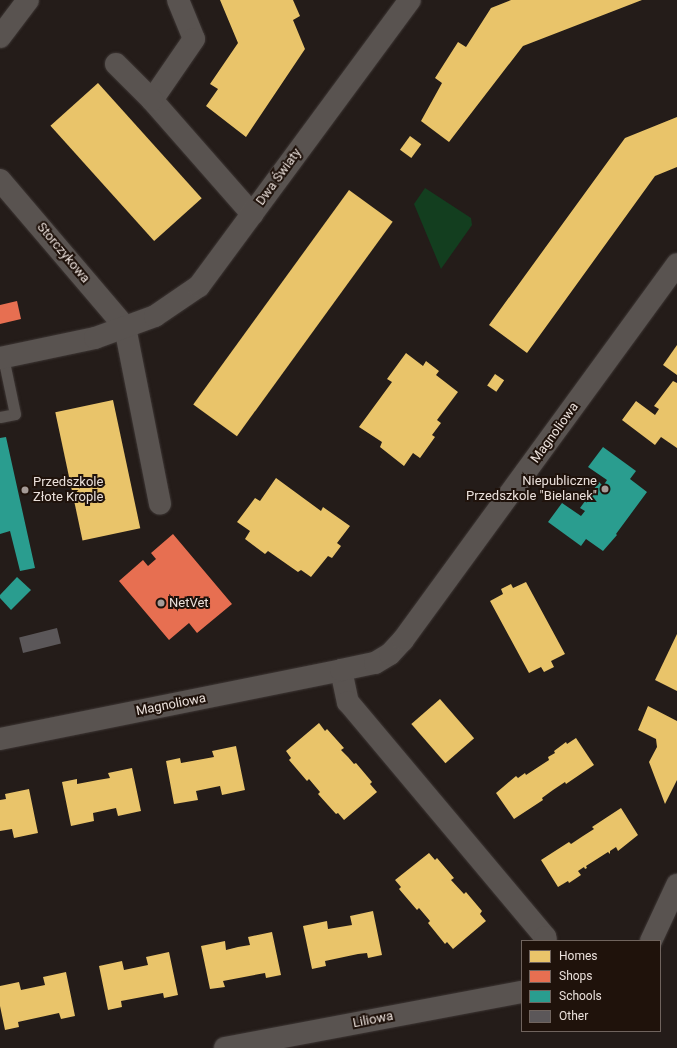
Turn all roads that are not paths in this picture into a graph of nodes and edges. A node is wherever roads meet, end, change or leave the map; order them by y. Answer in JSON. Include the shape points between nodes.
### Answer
{"nodes":[{"id":1,"x":28,"y":0,"type":"edge"},
{"id":2,"x":178,"y":0,"type":"edge"},
{"id":3,"x":410,"y":0,"type":"edge"},
{"id":4,"x":0,"y":37,"type":"edge"},
{"id":5,"x":116,"y":64,"type":"dead end"},
{"id":6,"x":152,"y":100,"type":"junction"},
{"id":7,"x":0,"y":180,"type":"edge"},
{"id":8,"x":252,"y":214,"type":"junction"},
{"id":9,"x":677,"y":264,"type":"edge"},
{"id":10,"x":125,"y":327,"type":"junction"},
{"id":11,"x":1,"y":358,"type":"edge"},
{"id":12,"x":0,"y":417,"type":"edge"},
{"id":13,"x":160,"y":504,"type":"dead end"},
{"id":14,"x":341,"y":670,"type":"junction"},
{"id":15,"x":0,"y":738,"type":"edge"},
{"id":16,"x":677,"y":885,"type":"edge"},
{"id":17,"x":546,"y":940,"type":"edge"},
{"id":18,"x":651,"y":940,"type":"edge"},
{"id":19,"x":521,"y":992,"type":"edge"},
{"id":20,"x":225,"y":1048,"type":"edge"}],
"edges":[{"from":1,"to":4,"type":"street"},
{"from":2,"to":6,"type":"street","via":[[194,39]]},
{"from":3,"to":8,"type":"street","name":"Dwa Światy"},
{"from":5,"to":6,"type":"street"},
{"from":6,"to":8,"type":"street"},
{"from":7,"to":10,"type":"street","name":"Storczykowa"},
{"from":8,"to":10,"type":"street","name":"Dwa Światy","via":[[199,286],[155,316]]},
{"from":9,"to":14,"type":"street","name":"Magnoliowa","via":[[403,640],[390,654],[375,663]]},
{"from":10,"to":11,"type":"street","name":"Dwa Światy","via":[[95,338]]},
{"from":10,"to":13,"type":"street"},
{"from":11,"to":12,"type":"lane","via":[[14,414]]},
{"from":14,"to":15,"type":"street","name":"Magnoliowa"},
{"from":14,"to":17,"type":"street","via":[[348,702]]},
{"from":16,"to":18,"type":"street"},
{"from":19,"to":20,"type":"street","name":"Liliowa"}]}
